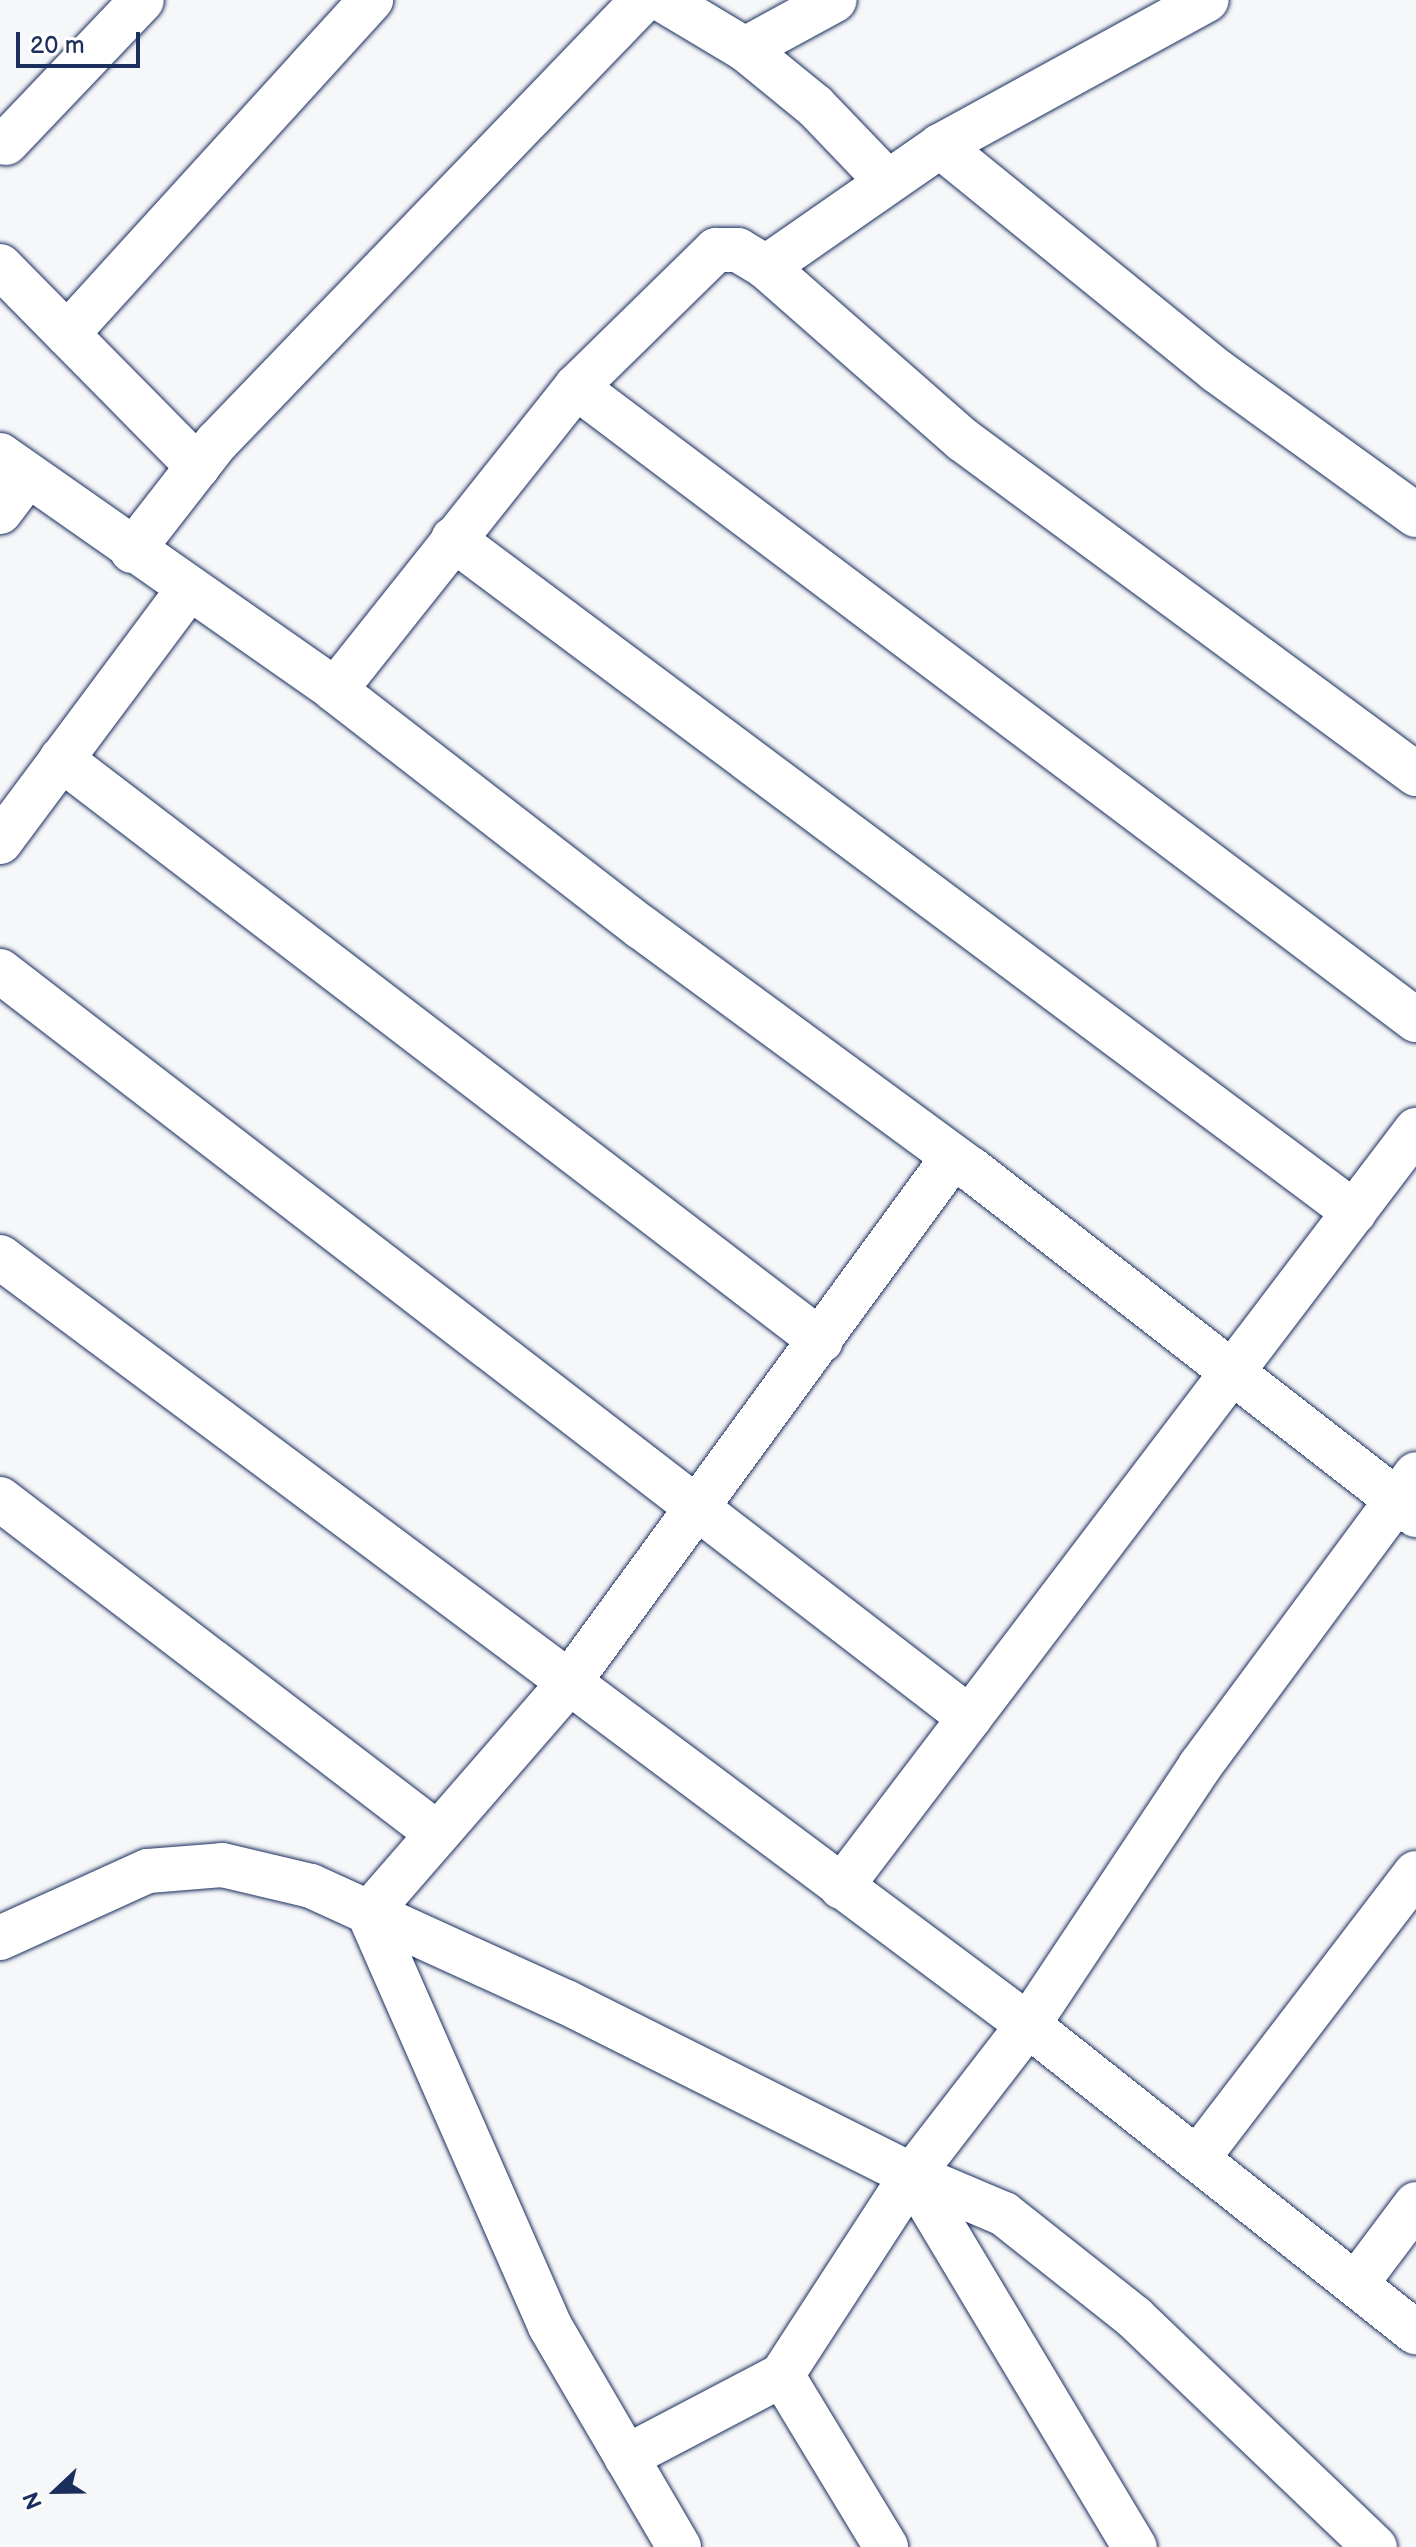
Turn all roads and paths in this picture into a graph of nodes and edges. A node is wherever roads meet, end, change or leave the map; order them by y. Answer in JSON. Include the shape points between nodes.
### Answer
{"nodes":[{"id":1,"x":142,"y":0,"type":"edge"},
{"id":2,"x":371,"y":0,"type":"edge"},
{"id":3,"x":643,"y":0,"type":"edge"},
{"id":4,"x":663,"y":0,"type":"edge"},
{"id":5,"x":835,"y":0,"type":"edge"},
{"id":6,"x":1207,"y":0,"type":"edge"},
{"id":7,"x":745,"y":49,"type":"junction"},
{"id":8,"x":2,"y":146,"type":"edge"},
{"id":9,"x":940,"y":146,"type":"junction"},
{"id":10,"x":886,"y":180,"type":"junction"},
{"id":11,"x":0,"y":266,"type":"edge"},
{"id":12,"x":766,"y":267,"type":"junction"},
{"id":13,"x":67,"y":334,"type":"junction"},
{"id":14,"x":576,"y":387,"type":"junction"},
{"id":15,"x":14,"y":465,"type":"edge"},
{"id":16,"x":198,"y":467,"type":"junction"},
{"id":17,"x":0,"y":512,"type":"edge"},
{"id":18,"x":1416,"y":515,"type":"edge"},
{"id":19,"x":453,"y":539,"type":"junction"},
{"id":20,"x":132,"y":551,"type":"junction"},
{"id":21,"x":188,"y":590,"type":"junction"},
{"id":22,"x":335,"y":690,"type":"junction"},
{"id":23,"x":61,"y":759,"type":"junction"},
{"id":24,"x":1416,"y":774,"type":"edge"},
{"id":25,"x":0,"y":842,"type":"edge"},
{"id":26,"x":0,"y":971,"type":"edge"},
{"id":27,"x":1416,"y":1020,"type":"edge"},
{"id":28,"x":1416,"y":1130,"type":"edge"},
{"id":29,"x":953,"y":1157,"type":"junction"},
{"id":30,"x":1354,"y":1212,"type":"junction"},
{"id":31,"x":0,"y":1257,"type":"edge"},
{"id":32,"x":821,"y":1341,"type":"junction"},
{"id":33,"x":1232,"y":1372,"type":"junction"},
{"id":34,"x":1410,"y":1496,"type":"edge"},
{"id":35,"x":0,"y":1499,"type":"edge"},
{"id":36,"x":698,"y":1509,"type":"junction"},
{"id":37,"x":567,"y":1685,"type":"junction"},
{"id":38,"x":970,"y":1718,"type":"junction"},
{"id":39,"x":438,"y":1834,"type":"junction"},
{"id":40,"x":1416,"y":1873,"type":"edge"},
{"id":41,"x":841,"y":1887,"type":"junction"},
{"id":42,"x":369,"y":1913,"type":"junction"},
{"id":43,"x":0,"y":1938,"type":"edge"},
{"id":44,"x":1028,"y":2025,"type":"junction"},
{"id":45,"x":1197,"y":2159,"type":"junction"},
{"id":46,"x":912,"y":2175,"type":"junction"},
{"id":47,"x":1416,"y":2204,"type":"edge"},
{"id":48,"x":1356,"y":2284,"type":"junction"},
{"id":49,"x":1416,"y":2332,"type":"edge"},
{"id":50,"x":782,"y":2375,"type":"junction"},
{"id":51,"x":626,"y":2457,"type":"junction"},
{"id":52,"x":679,"y":2547,"type":"edge"},
{"id":53,"x":886,"y":2547,"type":"edge"},
{"id":54,"x":1135,"y":2547,"type":"edge"},
{"id":55,"x":1375,"y":2547,"type":"edge"}],
"edges":[{"from":1,"to":8,"type":"street"},
{"from":2,"to":13,"type":"street"},
{"from":3,"to":16,"type":"street"},
{"from":4,"to":7,"type":"street"},
{"from":5,"to":7,"type":"street"},
{"from":6,"to":9,"type":"street"},
{"from":7,"to":10,"type":"street","via":[[815,106]]},
{"from":9,"to":10,"type":"street"},
{"from":9,"to":18,"type":"street","via":[[1217,371]]},
{"from":10,"to":12,"type":"street"},
{"from":11,"to":13,"type":"street"},
{"from":12,"to":14,"type":"street","via":[[738,250],[716,250]]},
{"from":12,"to":24,"type":"street","via":[[963,440]]},
{"from":13,"to":16,"type":"street"},
{"from":14,"to":19,"type":"street"},
{"from":14,"to":27,"type":"street"},
{"from":15,"to":17,"type":"street"},
{"from":15,"to":20,"type":"street"},
{"from":16,"to":20,"type":"street"},
{"from":19,"to":22,"type":"street"},
{"from":19,"to":30,"type":"street"},
{"from":20,"to":21,"type":"street"},
{"from":21,"to":22,"type":"street"},
{"from":21,"to":23,"type":"street"},
{"from":22,"to":29,"type":"street","via":[[641,927]]},
{"from":23,"to":25,"type":"street"},
{"from":23,"to":32,"type":"street"},
{"from":26,"to":36,"type":"street"},
{"from":28,"to":30,"type":"street"},
{"from":29,"to":32,"type":"street"},
{"from":29,"to":33,"type":"street"},
{"from":30,"to":33,"type":"street"},
{"from":31,"to":37,"type":"street"},
{"from":32,"to":36,"type":"street"},
{"from":33,"to":34,"type":"street"},
{"from":33,"to":38,"type":"street"},
{"from":34,"to":44,"type":"street","via":[[1200,1766]]},
{"from":35,"to":39,"type":"street"},
{"from":36,"to":37,"type":"street"},
{"from":36,"to":38,"type":"street"},
{"from":37,"to":39,"type":"street"},
{"from":37,"to":41,"type":"street"},
{"from":38,"to":41,"type":"street"},
{"from":39,"to":42,"type":"street"},
{"from":40,"to":45,"type":"street"},
{"from":41,"to":44,"type":"street"},
{"from":42,"to":43,"type":"street","via":[[311,1886],[207,1866],[148,1871]]},
{"from":42,"to":46,"type":"street","via":[[566,2002]]},
{"from":42,"to":51,"type":"street","via":[[550,2326]]},
{"from":44,"to":45,"type":"street"},
{"from":44,"to":46,"type":"street"},
{"from":45,"to":48,"type":"street"},
{"from":46,"to":50,"type":"street"},
{"from":46,"to":54,"type":"street"},
{"from":46,"to":55,"type":"street","via":[[1004,2214],[1135,2318]]},
{"from":47,"to":48,"type":"street"},
{"from":48,"to":49,"type":"street"},
{"from":50,"to":51,"type":"street"},
{"from":50,"to":53,"type":"street"},
{"from":51,"to":52,"type":"street"}]}
